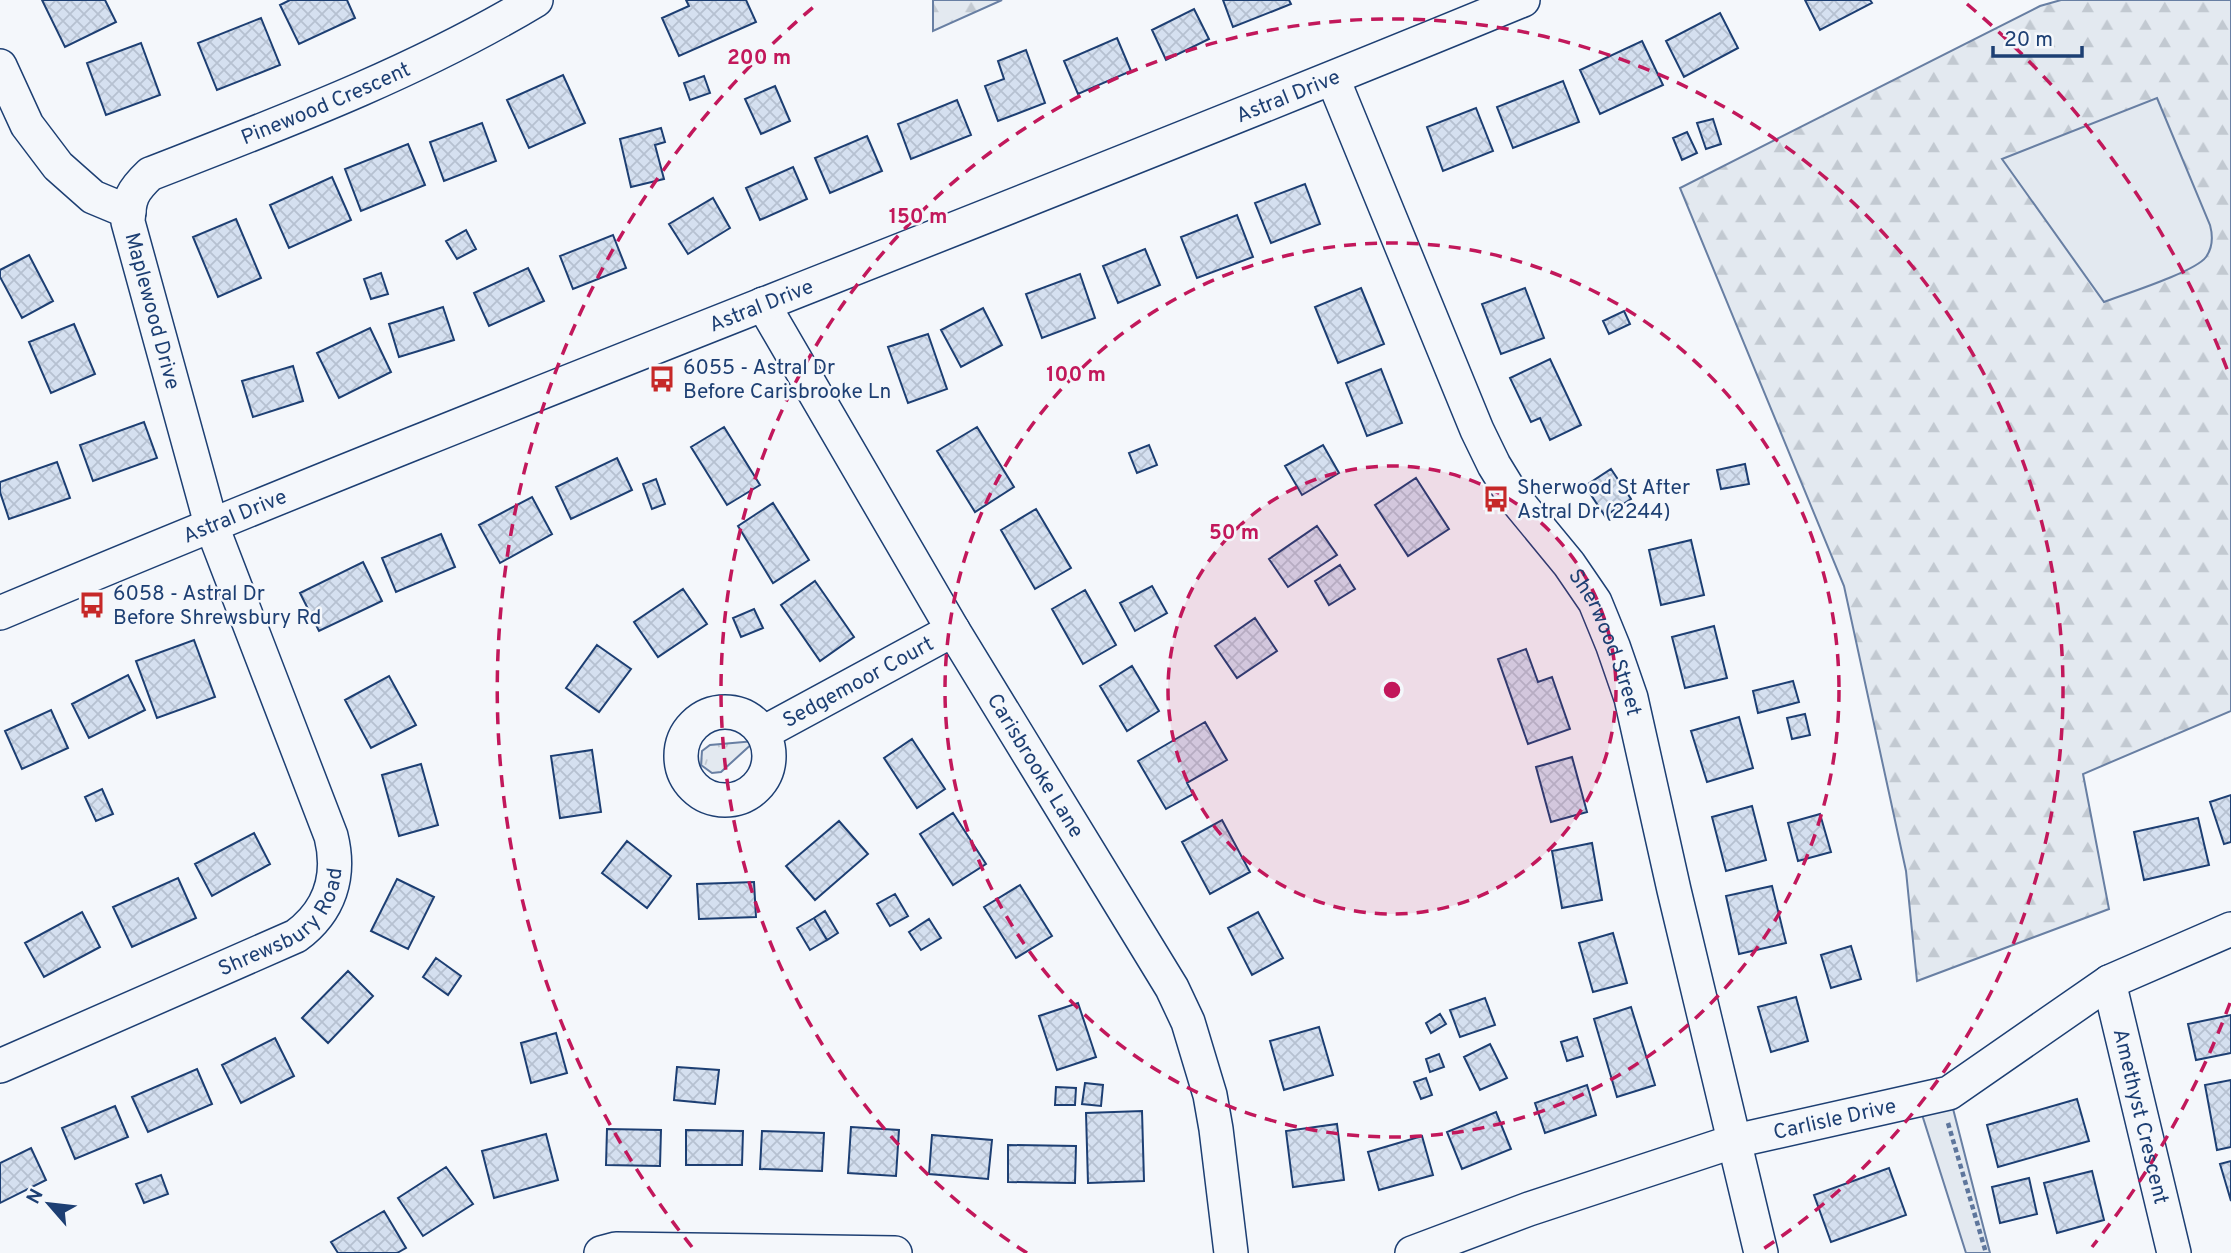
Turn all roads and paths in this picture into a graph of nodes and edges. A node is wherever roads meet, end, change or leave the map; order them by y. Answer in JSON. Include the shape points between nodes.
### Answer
{"nodes":[{"id":1,"x":536,"y":0,"type":"edge"},
{"id":2,"x":1523,"y":0,"type":"edge"},
{"id":3,"x":0,"y":66,"type":"edge"},
{"id":4,"x":1333,"y":79,"type":"junction"},
{"id":5,"x":129,"y":212,"type":"junction"},
{"id":6,"x":763,"y":304,"type":"junction"},
{"id":7,"x":211,"y":524,"type":"junction"},
{"id":8,"x":0,"y":613,"type":"edge"},
{"id":9,"x":953,"y":630,"type":"junction"},
{"id":10,"x":762,"y":733,"type":"dead end"},
{"id":11,"x":2231,"y":929,"type":"edge"},
{"id":12,"x":2109,"y":982,"type":"junction"},
{"id":13,"x":0,"y":1066,"type":"edge"},
{"id":14,"x":1948,"y":1093,"type":"junction"},
{"id":15,"x":1735,"y":1141,"type":"junction"},
{"id":16,"x":612,"y":1252,"type":"edge"},
{"id":17,"x":895,"y":1253,"type":"edge"},
{"id":18,"x":1231,"y":1253,"type":"edge"},
{"id":19,"x":1412,"y":1253,"type":"edge"},
{"id":20,"x":1760,"y":1253,"type":"edge"},
{"id":21,"x":1986,"y":1253,"type":"edge"},
{"id":22,"x":2174,"y":1253,"type":"edge"}],
"edges":[{"from":1,"to":5,"type":"street","name":"Pinewood Crescent","via":[[421,62],[150,174],[134,190]]},
{"from":2,"to":4,"type":"street","name":"Astral Drive"},
{"from":3,"to":5,"type":"street","name":"Maplewood Drive","via":[[27,125],[58,166],[93,197]]},
{"from":4,"to":6,"type":"street","name":"Astral Drive"},
{"from":4,"to":15,"type":"street","name":"Sherwood Street","via":[[1494,465],[1595,603],[1613,646],[1632,698]]},
{"from":5,"to":7,"type":"street","name":"Maplewood Drive","via":[[128,222]]},
{"from":6,"to":7,"type":"street","name":"Astral Drive"},
{"from":6,"to":9,"type":"street","name":"Carisbrooke Lane"},
{"from":7,"to":8,"type":"street","name":"Astral Drive"},
{"from":7,"to":13,"type":"street","name":"Shrewsbury Road","via":[[331,836],[335,867],[328,899],[316,919],[296,936]]},
{"from":9,"to":10,"type":"street","name":"Sedgemoor Court"},
{"from":9,"to":18,"type":"street","name":"Carisbrooke Lane","via":[[1172,988],[1188,1022],[1210,1095]]},
{"from":11,"to":12,"type":"street","name":"Carlisle Drive"},
{"from":12,"to":14,"type":"street","name":"Carlisle Drive"},
{"from":12,"to":22,"type":"street","name":"Amethyst Crescent"},
{"from":14,"to":15,"type":"street","name":"Carlisle Drive"},
{"from":14,"to":21,"type":"path","via":[[1939,1093]]},
{"from":15,"to":19,"type":"street","name":"Carlisle Drive"},
{"from":15,"to":20,"type":"street","name":"Sherwood Street"},
{"from":16,"to":17,"type":"street"}]}
